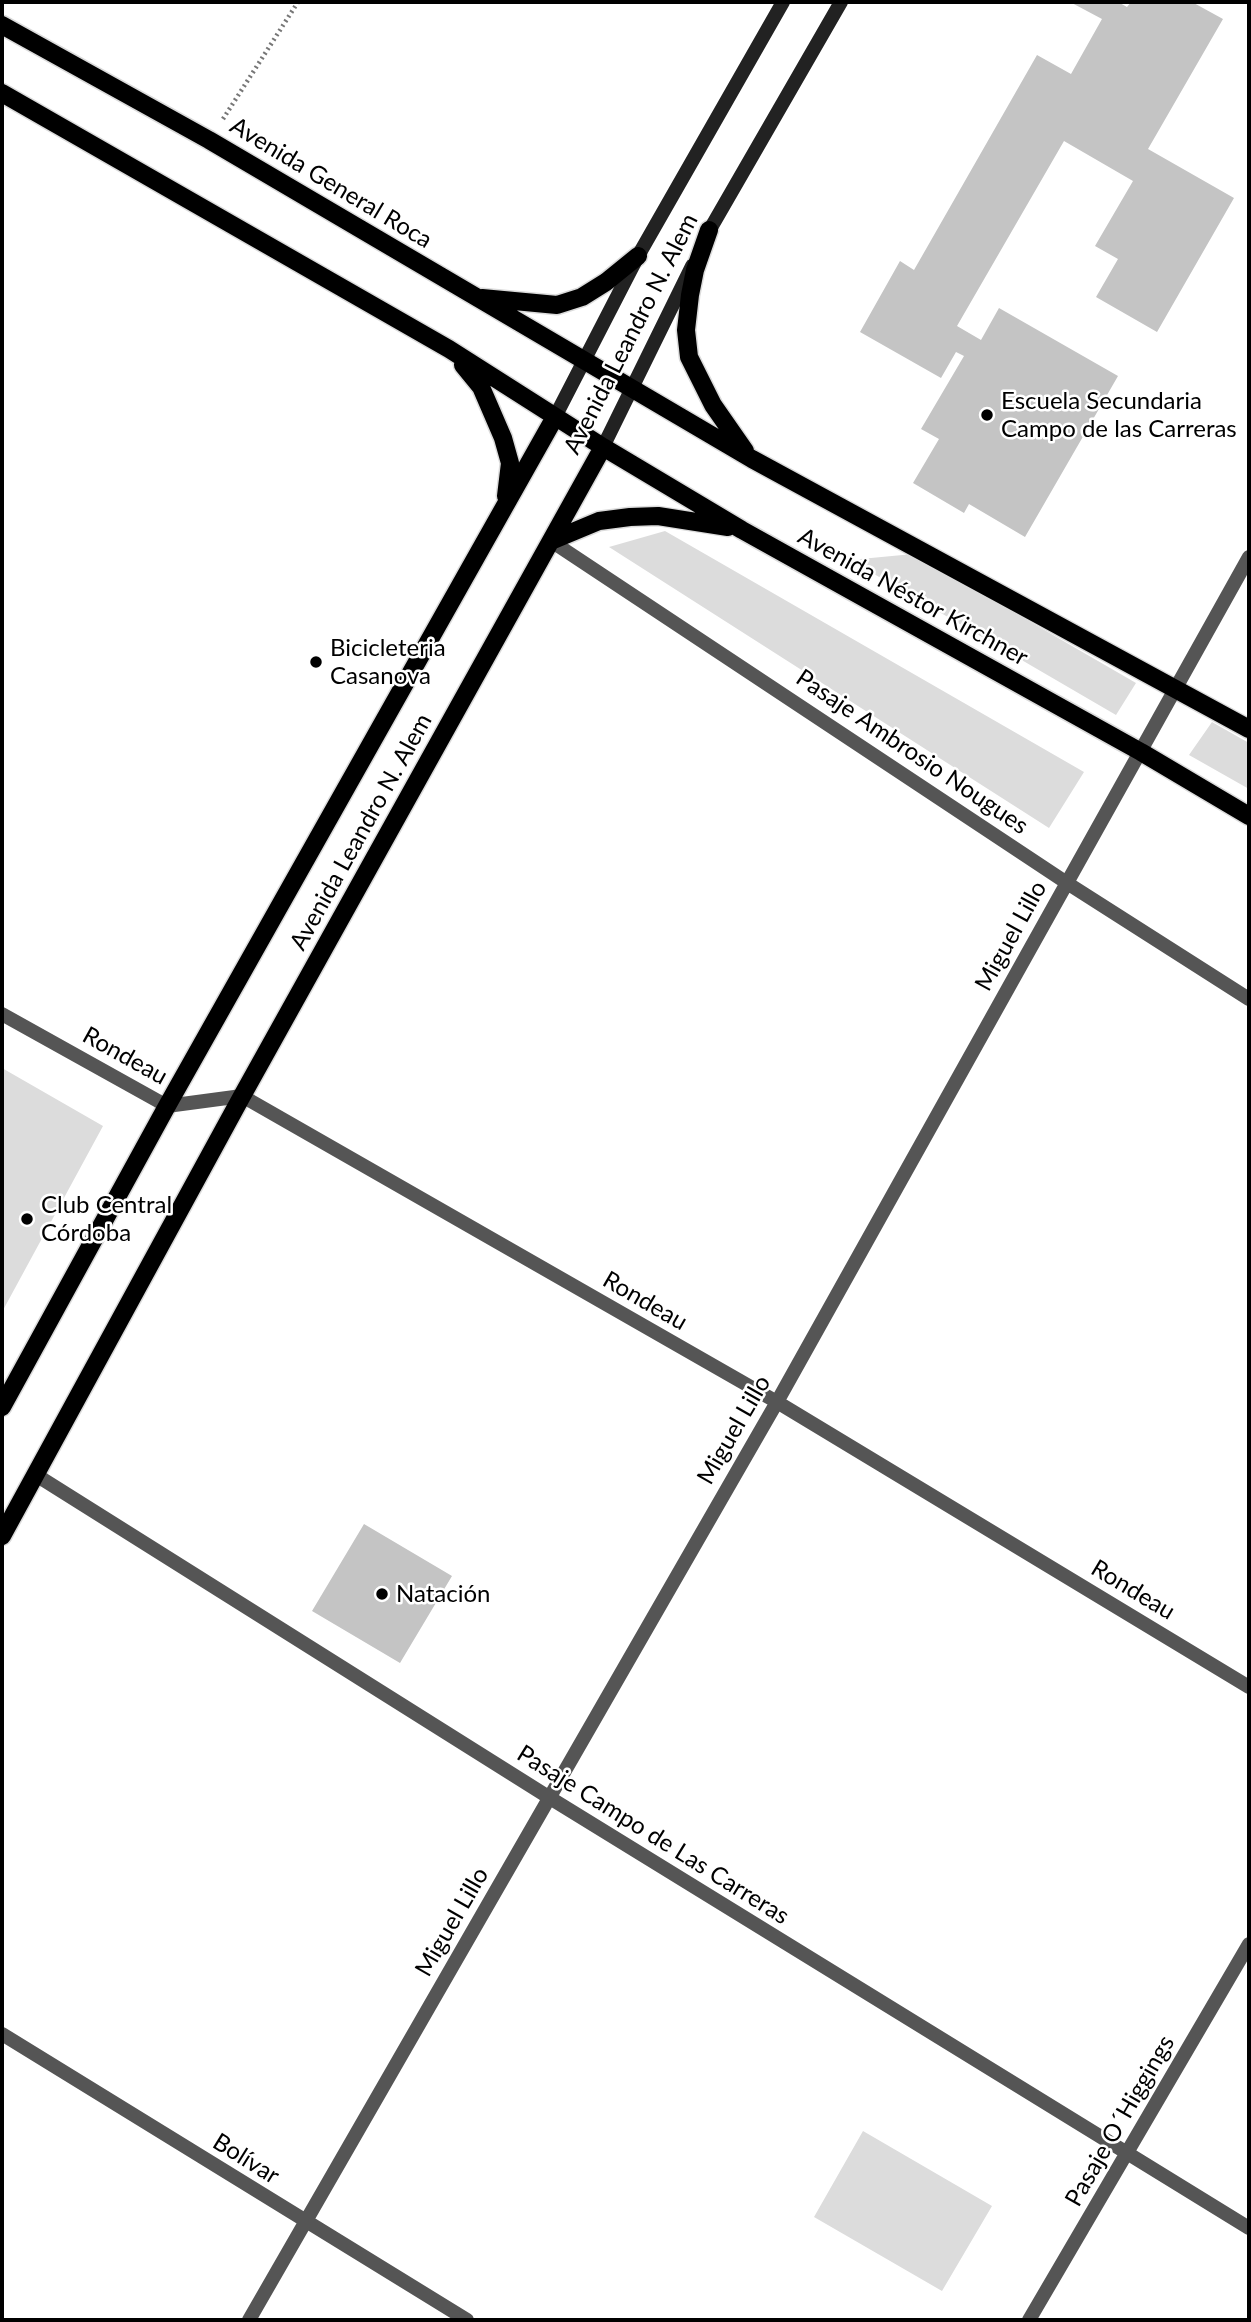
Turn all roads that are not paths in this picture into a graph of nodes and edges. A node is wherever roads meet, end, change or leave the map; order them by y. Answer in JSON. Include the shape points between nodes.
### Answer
{"nodes":[{"id":1,"x":783,"y":2,"type":"edge"},
{"id":2,"x":841,"y":2,"type":"edge"},
{"id":3,"x":2,"y":24,"type":"edge"},
{"id":4,"x":2,"y":93,"type":"edge"},
{"id":5,"x":709,"y":230,"type":"junction"},
{"id":6,"x":638,"y":256,"type":"junction"},
{"id":7,"x":475,"y":297,"type":"junction"},
{"id":8,"x":449,"y":349,"type":"junction"},
{"id":9,"x":585,"y":362,"type":"junction"},
{"id":10,"x":631,"y":390,"type":"junction"},
{"id":11,"x":555,"y":417,"type":"junction"},
{"id":12,"x":603,"y":447,"type":"junction"},
{"id":13,"x":752,"y":459,"type":"junction"},
{"id":14,"x":505,"y":504,"type":"junction"},
{"id":15,"x":743,"y":530,"type":"junction"},
{"id":16,"x":551,"y":541,"type":"junction"},
{"id":17,"x":1249,"y":557,"type":"edge"},
{"id":18,"x":1177,"y":688,"type":"junction"},
{"id":19,"x":1249,"y":729,"type":"edge"},
{"id":20,"x":1141,"y":752,"type":"junction"},
{"id":21,"x":1249,"y":816,"type":"edge"},
{"id":22,"x":1067,"y":883,"type":"junction"},
{"id":23,"x":1249,"y":999,"type":"edge"},
{"id":24,"x":2,"y":1014,"type":"edge"},
{"id":25,"x":242,"y":1096,"type":"junction"},
{"id":26,"x":167,"y":1106,"type":"junction"},
{"id":27,"x":777,"y":1402,"type":"junction"},
{"id":28,"x":2,"y":1407,"type":"edge"},
{"id":29,"x":36,"y":1475,"type":"junction"},
{"id":30,"x":2,"y":1536,"type":"edge"},
{"id":31,"x":1249,"y":1687,"type":"edge"},
{"id":32,"x":550,"y":1798,"type":"junction"},
{"id":33,"x":1249,"y":1944,"type":"edge"},
{"id":34,"x":2,"y":2034,"type":"edge"},
{"id":35,"x":1127,"y":2153,"type":"junction"},
{"id":36,"x":304,"y":2222,"type":"junction"},
{"id":37,"x":1249,"y":2228,"type":"edge"},
{"id":38,"x":248,"y":2320,"type":"edge"},
{"id":39,"x":467,"y":2320,"type":"edge"},
{"id":40,"x":1029,"y":2320,"type":"edge"}],
"edges":[{"from":1,"to":6,"type":"main road","name":"Avenida Leandro N. Alem"},
{"from":2,"to":5,"type":"main road","name":"Avenida Leandro N. Alem"},
{"from":3,"to":7,"type":"main road","name":"Avenida General Roca"},
{"from":4,"to":8,"type":"main road"},
{"from":5,"to":10,"type":"main road","name":"Avenida Leandro N. Alem"},
{"from":5,"to":13,"type":"main road","via":[[690,295],[689,356],[713,405]]},
{"from":6,"to":7,"type":"main road","via":[[582,297],[558,304]]},
{"from":6,"to":9,"type":"main road","name":"Avenida Leandro N. Alem"},
{"from":7,"to":9,"type":"main road","name":"Avenida General Roca"},
{"from":8,"to":11,"type":"main road"},
{"from":8,"to":14,"type":"main road","via":[[481,387],[499,427],[510,463]]},
{"from":9,"to":10,"type":"main road","name":"Avenida General Roca"},
{"from":9,"to":11,"type":"main road","name":"Avenida Leandro N. Alem"},
{"from":10,"to":12,"type":"main road","name":"Avenida Leandro N. Alem"},
{"from":10,"to":13,"type":"main road","name":"Avenida Néstor Kirchner"},
{"from":11,"to":12,"type":"main road","name":"Avenida Néstor Kirchner"},
{"from":11,"to":14,"type":"main road","name":"Avenida Leandro N. Alem"},
{"from":12,"to":15,"type":"main road","name":"Avenida Néstor Kirchner"},
{"from":12,"to":16,"type":"main road","name":"Avenida Leandro N. Alem"},
{"from":13,"to":18,"type":"main road","name":"Avenida Néstor Kirchner"},
{"from":14,"to":26,"type":"main road","name":"Avenida Leandro N. Alem"},
{"from":15,"to":16,"type":"main road","via":[[693,520],[630,517],[599,521]]},
{"from":15,"to":20,"type":"main road","name":"Avenida Néstor Kirchner"},
{"from":16,"to":22,"type":"street","name":"Pasaje Ambrosio Nougues"},
{"from":16,"to":25,"type":"main road","name":"Avenida Leandro N. Alem"},
{"from":17,"to":18,"type":"street","name":"Miguel Lillo"},
{"from":18,"to":19,"type":"main road","name":"Avenida Néstor Kirchner"},
{"from":18,"to":20,"type":"street","name":"Miguel Lillo"},
{"from":20,"to":21,"type":"main road","name":"Avenida Néstor Kirchner"},
{"from":20,"to":22,"type":"street","name":"Miguel Lillo"},
{"from":22,"to":23,"type":"street","name":"Pasaje Ambrosio Nougues"},
{"from":22,"to":27,"type":"street","name":"Miguel Lillo"},
{"from":24,"to":26,"type":"street","name":"Rondeau"},
{"from":25,"to":26,"type":"street","name":"Rondeau"},
{"from":25,"to":27,"type":"street","name":"Rondeau"},
{"from":25,"to":29,"type":"main road","name":"Avenida Leandro N. Alem"},
{"from":26,"to":28,"type":"main road","name":"Avenida Leandro N. Alem"},
{"from":27,"to":31,"type":"street","name":"Rondeau"},
{"from":27,"to":32,"type":"street","name":"Miguel Lillo"},
{"from":29,"to":30,"type":"main road","name":"Avenida Leandro N. Alem"},
{"from":29,"to":32,"type":"street","name":"Pasaje Campo de Las Carreras"},
{"from":32,"to":35,"type":"street","name":"Pasaje Campo de Las Carreras"},
{"from":32,"to":36,"type":"street","name":"Miguel Lillo"},
{"from":33,"to":35,"type":"street","name":"Pasaje O´Higgings"},
{"from":34,"to":36,"type":"street","name":"Bolívar"},
{"from":35,"to":37,"type":"street","name":"Pasaje Campo de Las Carreras"},
{"from":35,"to":40,"type":"street","name":"Pasaje O´Higgings"},
{"from":36,"to":38,"type":"street","name":"Miguel Lillo"},
{"from":36,"to":39,"type":"street","name":"Bolívar"}]}
